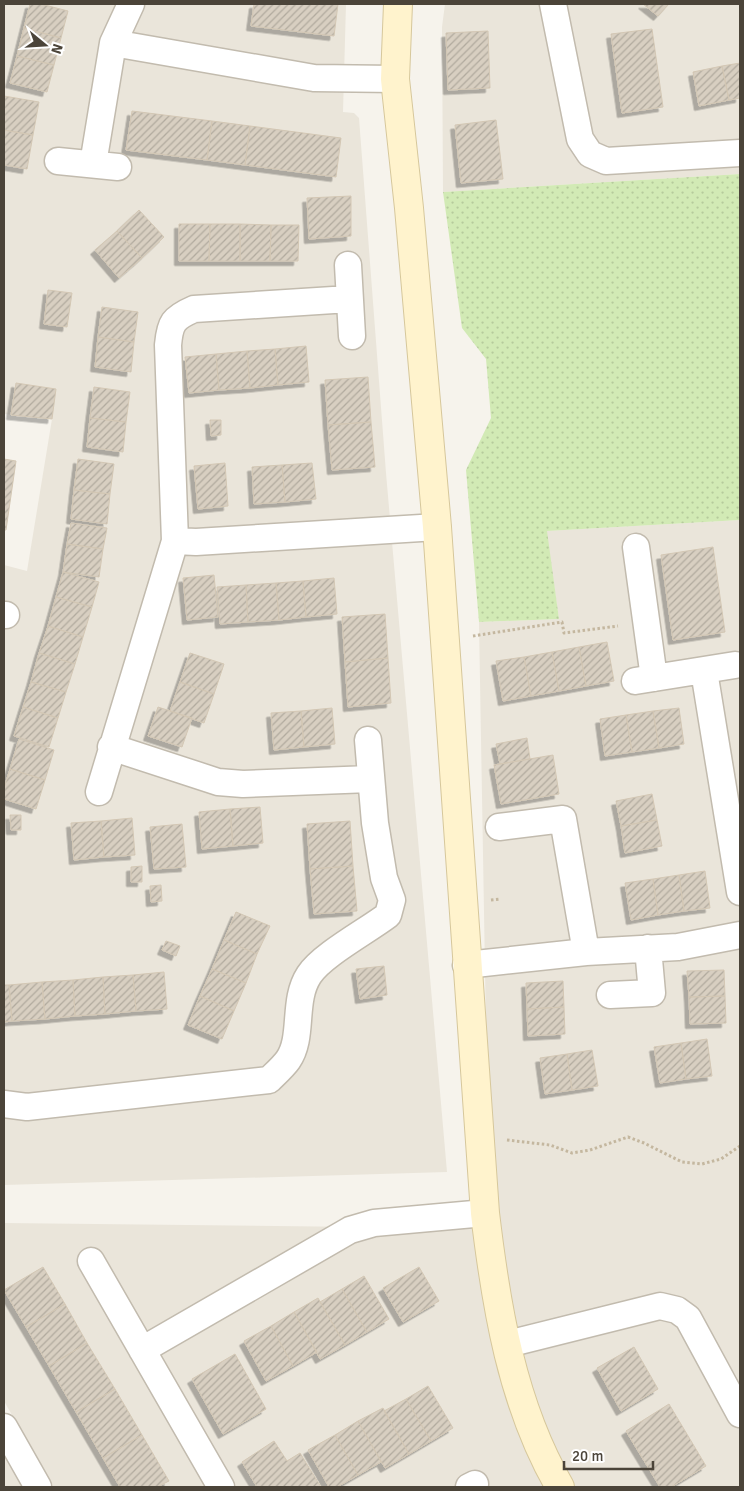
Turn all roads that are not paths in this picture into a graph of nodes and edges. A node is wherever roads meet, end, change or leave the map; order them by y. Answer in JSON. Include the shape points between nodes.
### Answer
{"nodes":[{"id":1,"x":131,"y":4,"type":"edge"},
{"id":2,"x":398,"y":4,"type":"edge"},
{"id":3,"x":553,"y":4,"type":"edge"},
{"id":4,"x":113,"y":42,"type":"junction"},
{"id":5,"x":395,"y":79,"type":"junction"},
{"id":6,"x":740,"y":154,"type":"edge"},
{"id":7,"x":58,"y":161,"type":"dead end"},
{"id":8,"x":348,"y":265,"type":"dead end"},
{"id":9,"x":349,"y":299,"type":"junction"},
{"id":10,"x":352,"y":336,"type":"dead end"},
{"id":11,"x":437,"y":527,"type":"junction"},
{"id":12,"x":175,"y":541,"type":"junction"},
{"id":13,"x":636,"y":547,"type":"dead end"},
{"id":14,"x":736,"y":665,"type":"dead end"},
{"id":15,"x":704,"y":671,"type":"junction"},
{"id":16,"x":368,"y":740,"type":"dead end"},
{"id":17,"x":111,"y":747,"type":"junction"},
{"id":18,"x":370,"y":779,"type":"junction"},
{"id":19,"x":99,"y":792,"type":"dead end"},
{"id":20,"x":499,"y":827,"type":"dead end"},
{"id":21,"x":740,"y":892,"type":"edge"},
{"id":22,"x":740,"y":935,"type":"edge"},
{"id":23,"x":648,"y":948,"type":"junction"},
{"id":24,"x":586,"y":952,"type":"junction"},
{"id":25,"x":466,"y":965,"type":"junction"},
{"id":26,"x":610,"y":994,"type":"dead end"},
{"id":27,"x":4,"y":1104,"type":"edge"},
{"id":28,"x":485,"y":1213,"type":"junction"},
{"id":29,"x":91,"y":1260,"type":"dead end"},
{"id":30,"x":508,"y":1344,"type":"junction"},
{"id":31,"x":142,"y":1350,"type":"junction"},
{"id":32,"x":740,"y":1414,"type":"edge"},
{"id":33,"x":4,"y":1427,"type":"edge"},
{"id":34,"x":38,"y":1487,"type":"edge"},
{"id":35,"x":221,"y":1487,"type":"edge"},
{"id":36,"x":560,"y":1487,"type":"edge"}],
"edges":[{"from":1,"to":4,"type":"street"},
{"from":2,"to":5,"type":"street"},
{"from":3,"to":6,"type":"street","via":[[580,139],[590,154],[606,161]]},
{"from":4,"to":5,"type":"street","via":[[314,78]]},
{"from":4,"to":7,"type":"street","via":[[106,165]]},
{"from":5,"to":11,"type":"street"},
{"from":8,"to":9,"type":"street"},
{"from":9,"to":10,"type":"street"},
{"from":9,"to":12,"type":"street","via":[[194,309],[179,315],[170,327]]},
{"from":11,"to":12,"type":"street"},
{"from":11,"to":25,"type":"street"},
{"from":12,"to":17,"type":"street"},
{"from":13,"to":15,"type":"street","via":[[646,622],[644,680]]},
{"from":14,"to":15,"type":"street"},
{"from":15,"to":21,"type":"street"},
{"from":16,"to":18,"type":"street"},
{"from":17,"to":18,"type":"street","via":[[218,782]]},
{"from":17,"to":19,"type":"street"},
{"from":18,"to":27,"type":"street","via":[[384,878],[392,900],[388,915],[320,963],[308,976],[297,1011],[293,1047],[288,1060],[269,1080],[27,1106]]},
{"from":20,"to":24,"type":"street","via":[[563,819]]},
{"from":22,"to":23,"type":"street","via":[[678,947]]},
{"from":23,"to":24,"type":"street"},
{"from":23,"to":26,"type":"street","via":[[652,993]]},
{"from":24,"to":25,"type":"street"},
{"from":25,"to":28,"type":"street"},
{"from":28,"to":30,"type":"street"},
{"from":28,"to":31,"type":"street","via":[[374,1222],[350,1230]]},
{"from":29,"to":31,"type":"street"},
{"from":30,"to":32,"type":"street","via":[[660,1306],[677,1310],[688,1318]]},
{"from":30,"to":36,"type":"street","via":[[516,1386]]},
{"from":31,"to":35,"type":"street"},
{"from":33,"to":34,"type":"street"}]}
